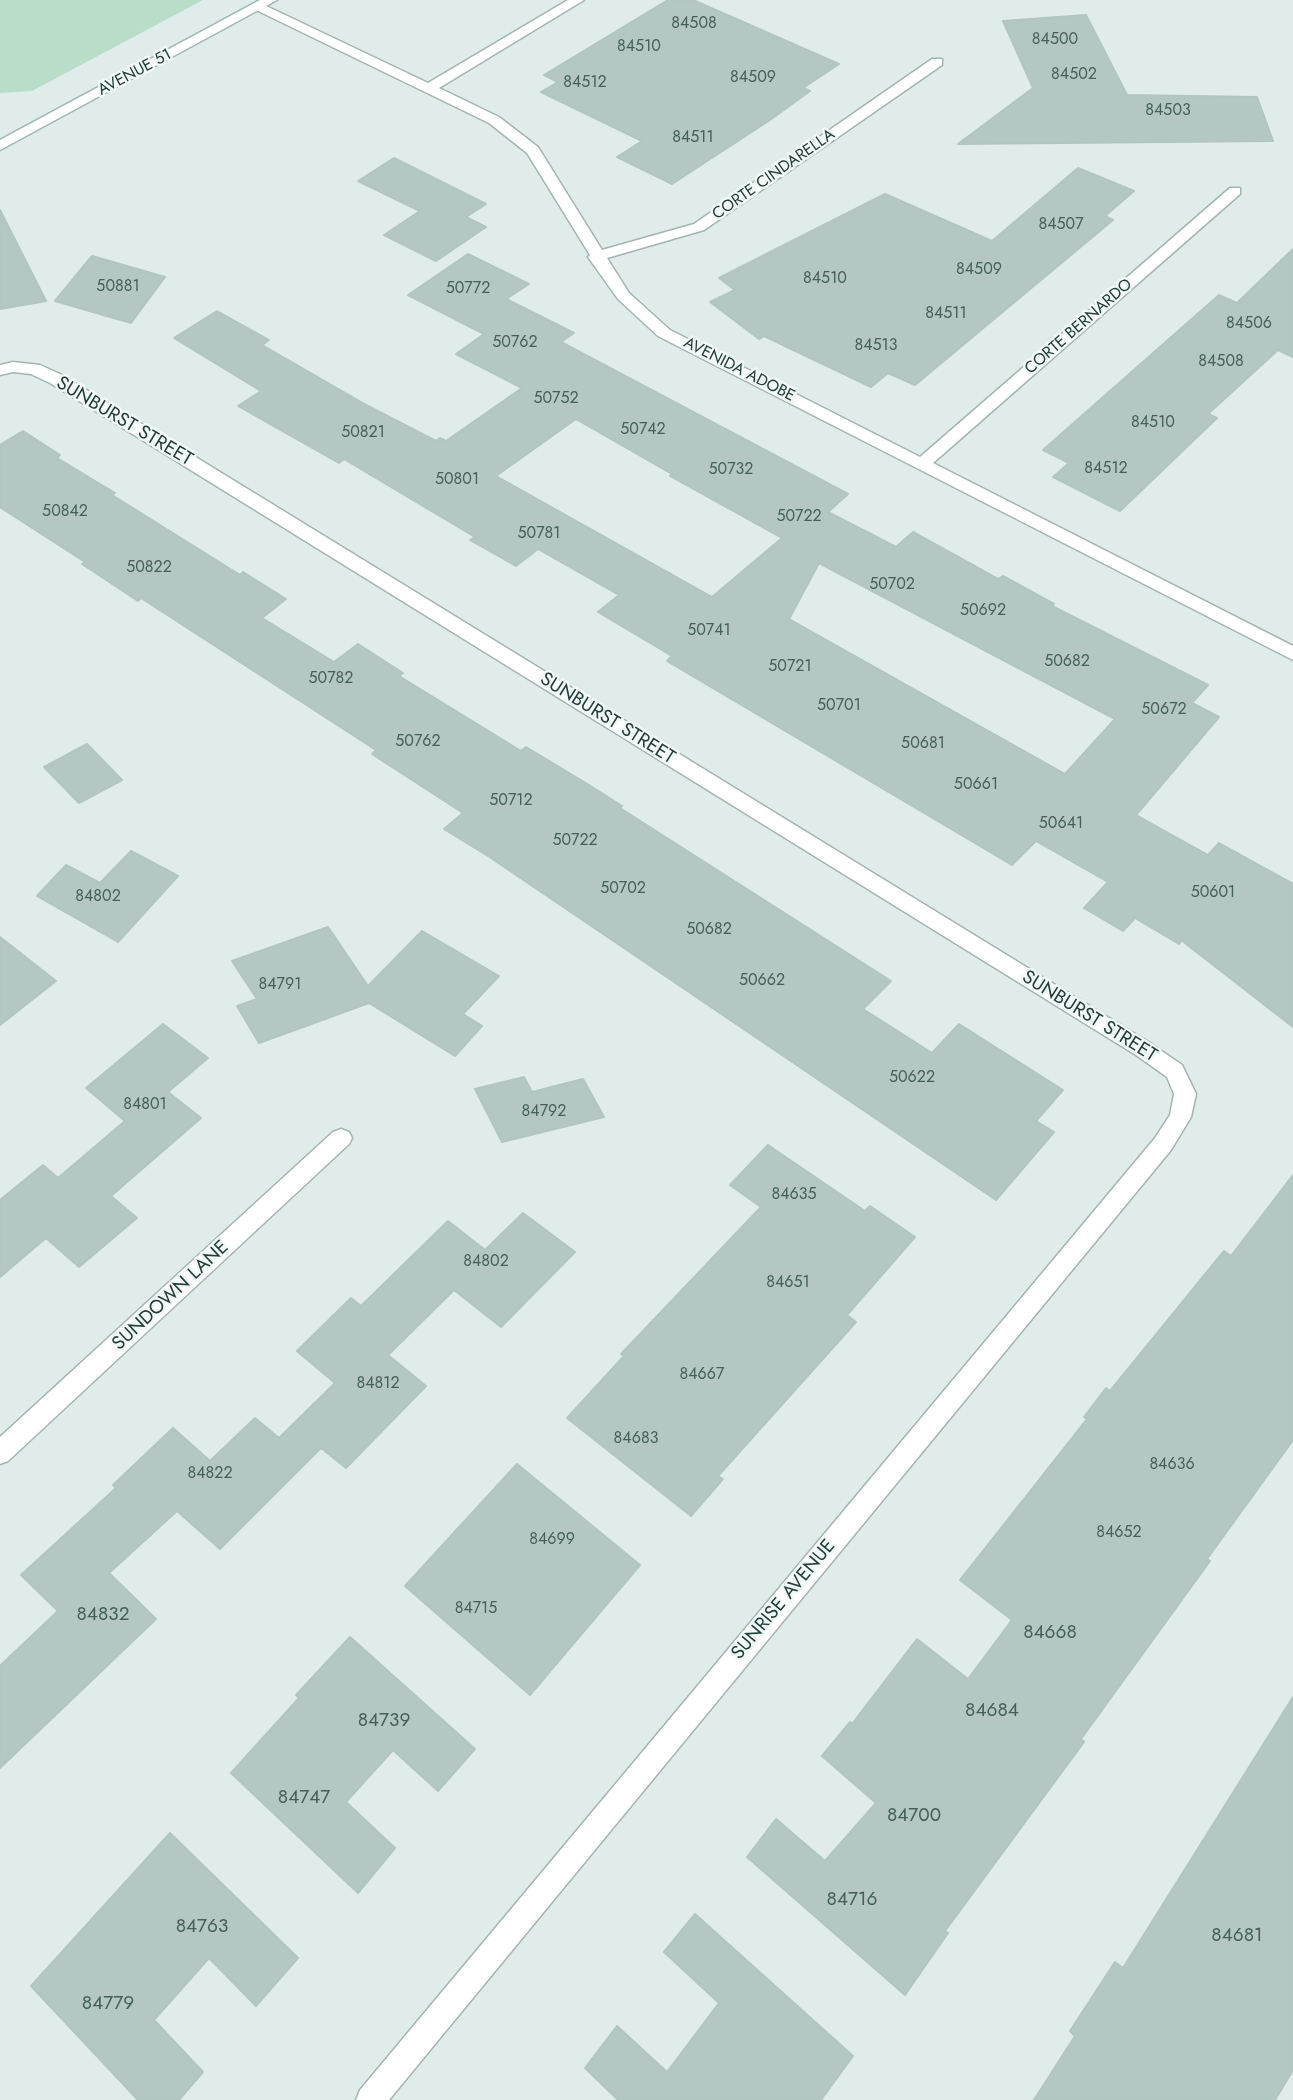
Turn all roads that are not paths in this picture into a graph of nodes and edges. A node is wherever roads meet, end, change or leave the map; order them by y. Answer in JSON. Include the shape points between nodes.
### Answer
{"nodes":[{"id":1,"x":577,"y":0,"type":"edge"},
{"id":2,"x":264,"y":4,"type":"edge"},
{"id":3,"x":937,"y":62,"type":"dead end"},
{"id":4,"x":428,"y":89,"type":"junction"},
{"id":5,"x":2,"y":143,"type":"edge"},
{"id":6,"x":1235,"y":191,"type":"dead end"},
{"id":7,"x":596,"y":257,"type":"junction"},
{"id":8,"x":7,"y":369,"type":"edge"},
{"id":9,"x":923,"y":463,"type":"junction"},
{"id":10,"x":1293,"y":654,"type":"edge"},
{"id":11,"x":1185,"y":1094,"type":"joint"},
{"id":12,"x":341,"y":1138,"type":"dead end"},
{"id":13,"x":0,"y":1453,"type":"edge"},
{"id":14,"x":370,"y":2100,"type":"edge"}],
"edges":[{"from":1,"to":4,"type":"street"},
{"from":2,"to":4,"type":"street","name":"AVENIDA ADOBE"},
{"from":2,"to":5,"type":"street","name":"AVENUE 51"},
{"from":3,"to":7,"type":"street","name":"CORTE CINDARELLA","via":[[699,227]]},
{"from":4,"to":7,"type":"street","name":"AVENIDA ADOBE","via":[[494,120],[533,150]]},
{"from":6,"to":9,"type":"street","name":"CORTE BERNARDO"},
{"from":7,"to":9,"type":"street","name":"AVENIDA ADOBE","via":[[622,296],[664,333]]},
{"from":8,"to":11,"type":"street","name":"SUNBURST STREET","via":[[34,369],[56,379],[1143,1049],[1175,1071]]},
{"from":9,"to":10,"type":"street","name":"AVENIDA ADOBE"},
{"from":11,"to":14,"type":"street","name":"SUNRISE AVENUE","via":[[1180,1117],[1163,1144]]},
{"from":12,"to":13,"type":"street","name":"SUNDOWN LANE"}]}
